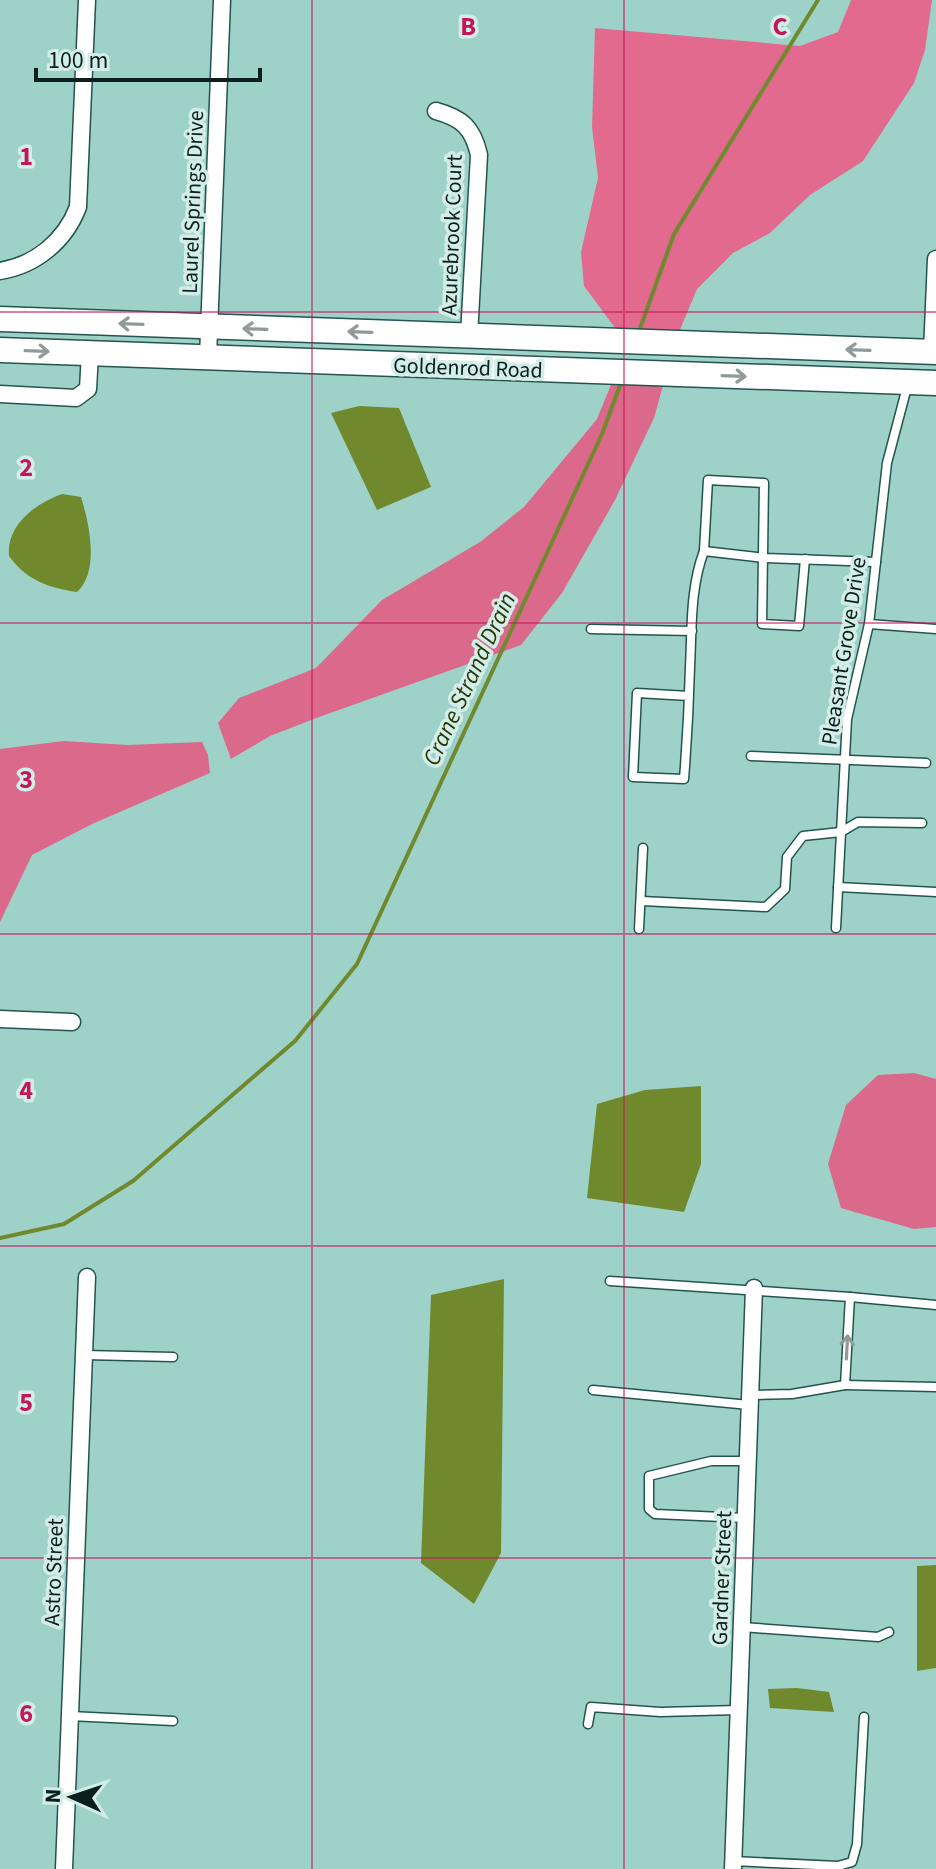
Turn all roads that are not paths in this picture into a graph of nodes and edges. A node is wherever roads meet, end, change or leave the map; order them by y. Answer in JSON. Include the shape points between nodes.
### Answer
{"nodes":[{"id":1,"x":87,"y":0,"type":"edge"},
{"id":2,"x":222,"y":0,"type":"edge"},
{"id":3,"x":436,"y":111,"type":"dead end"},
{"id":4,"x":936,"y":259,"type":"edge"},
{"id":5,"x":0,"y":271,"type":"edge"},
{"id":6,"x":0,"y":319,"type":"edge"},
{"id":7,"x":209,"y":327,"type":"junction"},
{"id":8,"x":469,"y":336,"type":"junction"},
{"id":9,"x":0,"y":350,"type":"edge"},
{"id":10,"x":90,"y":353,"type":"junction"},
{"id":11,"x":581,"y":356,"type":"junction"},
{"id":12,"x":208,"y":357,"type":"junction"},
{"id":13,"x":655,"y":358,"type":"junction"},
{"id":14,"x":935,"y":358,"type":"edge"},
{"id":15,"x":261,"y":359,"type":"junction"},
{"id":16,"x":908,"y":382,"type":"junction"},
{"id":17,"x":936,"y":383,"type":"edge"},
{"id":18,"x":0,"y":394,"type":"edge"},
{"id":19,"x":704,"y":551,"type":"junction"},
{"id":20,"x":765,"y":558,"type":"junction"},
{"id":21,"x":805,"y":559,"type":"junction"},
{"id":22,"x":876,"y":562,"type":"junction"},
{"id":23,"x":869,"y":624,"type":"junction"},
{"id":24,"x":591,"y":629,"type":"dead end"},
{"id":25,"x":936,"y":629,"type":"edge"},
{"id":26,"x":692,"y":631,"type":"junction"},
{"id":27,"x":689,"y":696,"type":"junction"},
{"id":28,"x":751,"y":756,"type":"dead end"},
{"id":29,"x":845,"y":757,"type":"junction"},
{"id":30,"x":926,"y":763,"type":"dead end"},
{"id":31,"x":922,"y":823,"type":"dead end"},
{"id":32,"x":841,"y":832,"type":"junction"},
{"id":33,"x":643,"y":848,"type":"dead end"},
{"id":34,"x":838,"y":887,"type":"junction"},
{"id":35,"x":936,"y":892,"type":"edge"},
{"id":36,"x":642,"y":901,"type":"junction"},
{"id":37,"x":836,"y":928,"type":"dead end"},
{"id":38,"x":639,"y":929,"type":"dead end"},
{"id":39,"x":0,"y":1019,"type":"edge"},
{"id":40,"x":72,"y":1022,"type":"dead end"},
{"id":41,"x":87,"y":1277,"type":"dead end"},
{"id":42,"x":610,"y":1281,"type":"dead end"},
{"id":43,"x":754,"y":1289,"type":"junction"},
{"id":44,"x":850,"y":1297,"type":"junction"},
{"id":45,"x":936,"y":1305,"type":"edge"},
{"id":46,"x":84,"y":1355,"type":"junction"},
{"id":47,"x":173,"y":1357,"type":"dead end"},
{"id":48,"x":845,"y":1385,"type":"junction"},
{"id":49,"x":936,"y":1387,"type":"edge"},
{"id":50,"x":593,"y":1390,"type":"dead end"},
{"id":51,"x":750,"y":1400,"type":"junction"},
{"id":52,"x":748,"y":1461,"type":"junction"},
{"id":53,"x":745,"y":1518,"type":"junction"},
{"id":54,"x":742,"y":1627,"type":"junction"},
{"id":55,"x":889,"y":1632,"type":"dead end"},
{"id":56,"x":739,"y":1710,"type":"junction"},
{"id":57,"x":70,"y":1716,"type":"junction"},
{"id":58,"x":864,"y":1717,"type":"dead end"},
{"id":59,"x":173,"y":1721,"type":"dead end"},
{"id":60,"x":588,"y":1724,"type":"dead end"},
{"id":61,"x":733,"y":1865,"type":"edge"},
{"id":62,"x":64,"y":1869,"type":"edge"}],
"edges":[{"from":1,"to":5,"type":"street","via":[[78,207],[47,251]]},
{"from":2,"to":7,"type":"street","name":"Laurel Springs Drive"},
{"from":3,"to":8,"type":"street","name":"Azurebrook Court","via":[[457,116],[474,134],[479,155]]},
{"from":4,"to":14,"type":"street"},
{"from":7,"to":6,"type":"main road","name":"Goldenrod Road","one_way":true},
{"from":8,"to":7,"type":"main road","name":"Goldenrod Road","one_way":true},
{"from":7,"to":12,"type":"street","name":"Laurel Springs Drive"},
{"from":8,"to":11,"type":"main road","name":"Goldenrod Road"},
{"from":8,"to":15,"type":"main road","via":[[441,352]]},
{"from":9,"to":10,"type":"main road","name":"Goldenrod Road","one_way":true},
{"from":10,"to":12,"type":"main road","name":"Goldenrod Road"},
{"from":10,"to":18,"type":"street","via":[[88,389],[76,398]]},
{"from":11,"to":13,"type":"main road","name":"Goldenrod Road"},
{"from":11,"to":15,"type":"main road","name":"Goldenrod Road","via":[[462,366]]},
{"from":12,"to":15,"type":"main road","name":"Goldenrod Road"},
{"from":14,"to":13,"type":"main road","name":"Goldenrod Road","one_way":true,"via":[[711,345]]},
{"from":13,"to":16,"type":"main road","name":"Goldenrod Road","one_way":true},
{"from":14,"to":16,"type":"main road"},
{"from":16,"to":17,"type":"main road","name":"Goldenrod Road"},
{"from":16,"to":22,"type":"lane","name":"Pleasant Grove Drive","via":[[887,463]]},
{"from":19,"to":20,"type":"lane"},
{"from":19,"to":20,"type":"lane","via":[[708,480],[764,483]]},
{"from":19,"to":26,"type":"lane","via":[[696,572]]},
{"from":20,"to":21,"type":"lane"},
{"from":20,"to":21,"type":"lane","via":[[762,624],[799,626]]},
{"from":21,"to":22,"type":"lane"},
{"from":22,"to":23,"type":"lane","name":"Pleasant Grove Drive"},
{"from":23,"to":25,"type":"lane"},
{"from":23,"to":29,"type":"lane","name":"Pleasant Grove Drive","via":[[847,719]]},
{"from":24,"to":26,"type":"lane"},
{"from":26,"to":27,"type":"lane"},
{"from":27,"to":27,"type":"lane","via":[[684,779],[633,777],[637,693]]},
{"from":28,"to":29,"type":"lane"},
{"from":29,"to":30,"type":"lane"},
{"from":29,"to":32,"type":"lane","name":"Pleasant Grove Drive"},
{"from":31,"to":32,"type":"lane","via":[[858,822]]},
{"from":32,"to":34,"type":"lane","name":"Pleasant Grove Drive"},
{"from":32,"to":36,"type":"lane","via":[[803,836],[787,857],[780,899],[766,907]]},
{"from":33,"to":36,"type":"lane"},
{"from":34,"to":35,"type":"lane"},
{"from":34,"to":37,"type":"lane","name":"Pleasant Grove Drive"},
{"from":36,"to":38,"type":"lane"},
{"from":39,"to":40,"type":"street"},
{"from":41,"to":46,"type":"street","name":"Astro Street"},
{"from":42,"to":43,"type":"lane"},
{"from":43,"to":44,"type":"lane"},
{"from":43,"to":51,"type":"street","name":"Gardner Street"},
{"from":44,"to":45,"type":"lane"},
{"from":48,"to":44,"type":"lane","one_way":true},
{"from":46,"to":47,"type":"lane"},
{"from":46,"to":57,"type":"street","name":"Astro Street"},
{"from":48,"to":49,"type":"lane"},
{"from":48,"to":51,"type":"lane"},
{"from":50,"to":51,"type":"lane"},
{"from":51,"to":52,"type":"street","name":"Gardner Street"},
{"from":52,"to":53,"type":"street","name":"Gardner Street"},
{"from":52,"to":53,"type":"lane","via":[[711,1461],[649,1476],[649,1509],[655,1514]]},
{"from":53,"to":54,"type":"street","name":"Gardner Street"},
{"from":54,"to":55,"type":"lane","via":[[878,1637]]},
{"from":54,"to":56,"type":"street","name":"Gardner Street"},
{"from":56,"to":60,"type":"lane","via":[[591,1707]]},
{"from":56,"to":61,"type":"street","name":"Gardner Street"},
{"from":57,"to":59,"type":"lane"},
{"from":57,"to":62,"type":"street","name":"Astro Street"},
{"from":58,"to":61,"type":"lane","via":[[852,1862]]}]}
